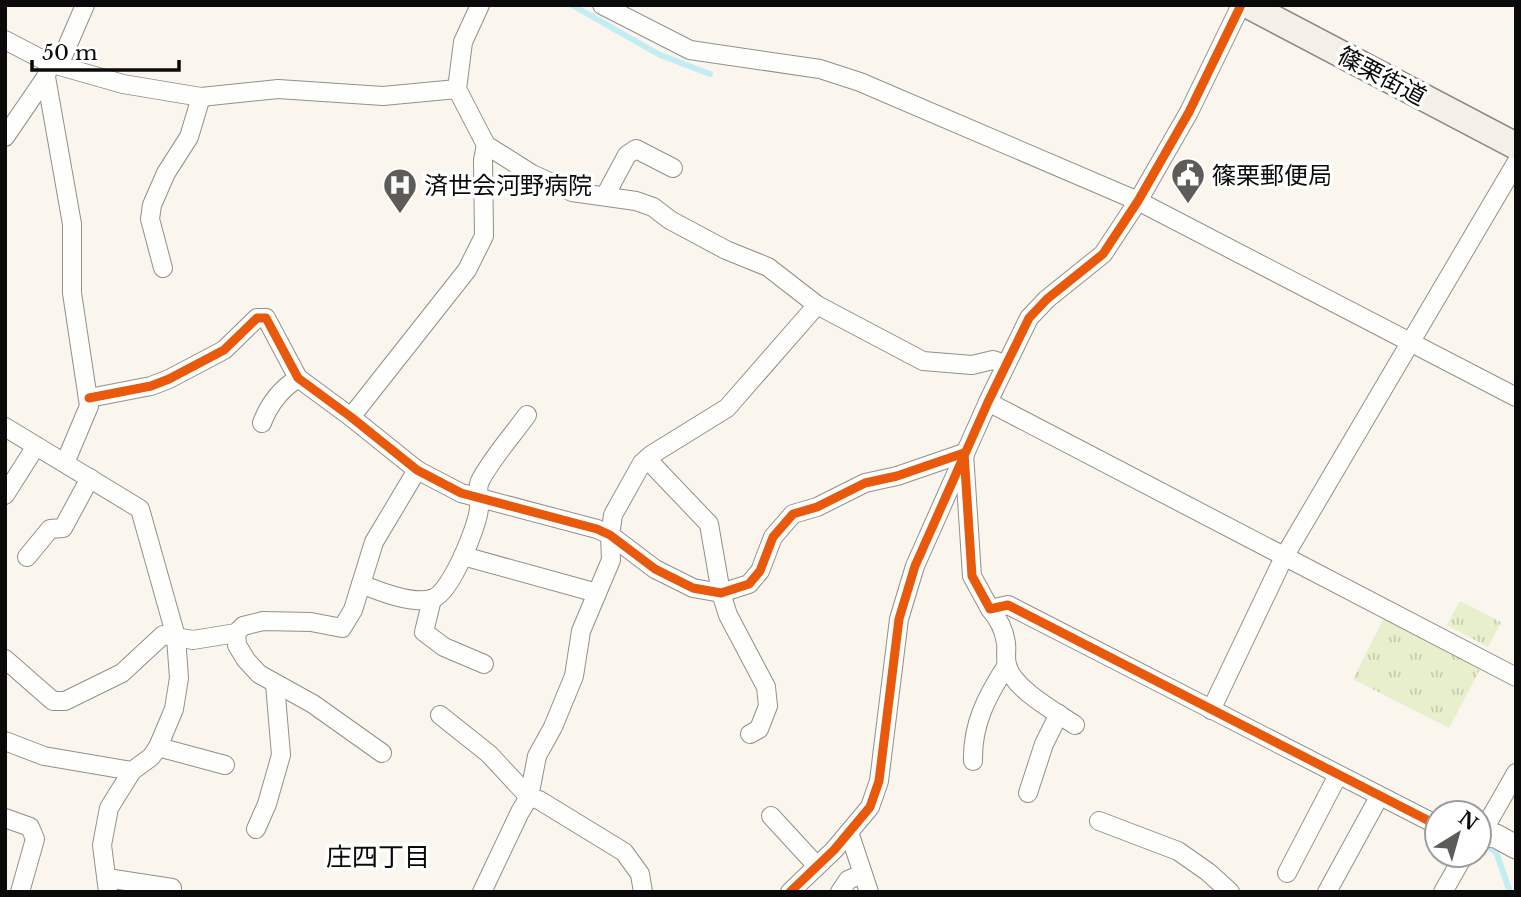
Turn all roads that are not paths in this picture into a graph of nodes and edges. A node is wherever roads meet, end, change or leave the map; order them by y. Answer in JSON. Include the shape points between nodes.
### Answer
{"nodes":[{"id":1,"x":85,"y":5,"type":"edge"},
{"id":2,"x":480,"y":5,"type":"edge"},
{"id":3,"x":602,"y":5,"type":"edge"},
{"id":4,"x":1241,"y":5,"type":"edge"},
{"id":5,"x":1248,"y":5,"type":"edge"},
{"id":6,"x":5,"y":40,"type":"edge"},
{"id":7,"x":48,"y":70,"type":"junction"},
{"id":8,"x":457,"y":89,"type":"junction"},
{"id":9,"x":201,"y":97,"type":"junction"},
{"id":10,"x":5,"y":137,"type":"edge"},
{"id":11,"x":486,"y":145,"type":"junction"},
{"id":12,"x":1516,"y":146,"type":"edge"},
{"id":13,"x":1516,"y":163,"type":"edge"},
{"id":14,"x":673,"y":168,"type":"dead end"},
{"id":15,"x":606,"y":196,"type":"junction"},
{"id":16,"x":1138,"y":201,"type":"junction"},
{"id":17,"x":163,"y":268,"type":"dead end"},
{"id":18,"x":817,"y":305,"type":"junction"},
{"id":19,"x":1410,"y":343,"type":"junction"},
{"id":20,"x":1006,"y":364,"type":"junction"},
{"id":21,"x":298,"y":378,"type":"junction"},
{"id":22,"x":1516,"y":397,"type":"edge"},
{"id":23,"x":89,"y":398,"type":"junction"},
{"id":24,"x":988,"y":402,"type":"junction"},
{"id":25,"x":527,"y":415,"type":"dead end"},
{"id":26,"x":351,"y":417,"type":"junction"},
{"id":27,"x":262,"y":423,"type":"dead end"},
{"id":28,"x":5,"y":427,"type":"edge"},
{"id":29,"x":36,"y":446,"type":"junction"},
{"id":30,"x":964,"y":453,"type":"junction"},
{"id":31,"x":647,"y":459,"type":"junction"},
{"id":32,"x":65,"y":463,"type":"junction"},
{"id":33,"x":417,"y":470,"type":"junction"},
{"id":34,"x":90,"y":478,"type":"junction"},
{"id":35,"x":5,"y":495,"type":"edge"},
{"id":36,"x":478,"y":499,"type":"junction"},
{"id":37,"x":610,"y":535,"type":"junction"},
{"id":38,"x":27,"y":556,"type":"dead end"},
{"id":39,"x":463,"y":556,"type":"junction"},
{"id":40,"x":1284,"y":557,"type":"junction"},
{"id":41,"x":361,"y":584,"type":"junction"},
{"id":42,"x":597,"y":593,"type":"junction"},
{"id":43,"x":721,"y":593,"type":"junction"},
{"id":44,"x":432,"y":599,"type":"junction"},
{"id":45,"x":990,"y":609,"type":"junction"},
{"id":46,"x":236,"y":633,"type":"junction"},
{"id":47,"x":176,"y":637,"type":"junction"},
{"id":48,"x":5,"y":659,"type":"edge"},
{"id":49,"x":484,"y":664,"type":"dead end"},
{"id":50,"x":1007,"y":665,"type":"junction"},
{"id":51,"x":1516,"y":677,"type":"edge"},
{"id":52,"x":275,"y":684,"type":"junction"},
{"id":53,"x":1211,"y":710,"type":"junction"},
{"id":54,"x":1059,"y":714,"type":"junction"},
{"id":55,"x":440,"y":715,"type":"dead end"},
{"id":56,"x":1076,"y":725,"type":"dead end"},
{"id":57,"x":750,"y":734,"type":"dead end"},
{"id":58,"x":5,"y":741,"type":"edge"},
{"id":59,"x":158,"y":747,"type":"junction"},
{"id":60,"x":382,"y":753,"type":"dead end"},
{"id":61,"x":973,"y":761,"type":"dead end"},
{"id":62,"x":225,"y":765,"type":"dead end"},
{"id":63,"x":132,"y":771,"type":"junction"},
{"id":64,"x":1516,"y":773,"type":"edge"},
{"id":65,"x":1338,"y":775,"type":"junction"},
{"id":66,"x":1028,"y":793,"type":"dead end"},
{"id":67,"x":529,"y":797,"type":"junction"},
{"id":68,"x":1379,"y":797,"type":"junction"},
{"id":69,"x":1493,"y":813,"type":"edge"},
{"id":70,"x":771,"y":816,"type":"dead end"},
{"id":71,"x":5,"y":818,"type":"edge"},
{"id":72,"x":1423,"y":818,"type":"edge"},
{"id":73,"x":1099,"y":821,"type":"dead end"},
{"id":74,"x":256,"y":829,"type":"dead end"},
{"id":75,"x":849,"y":832,"type":"junction"},
{"id":76,"x":1493,"y":836,"type":"edge"},
{"id":77,"x":1516,"y":846,"type":"edge"},
{"id":78,"x":817,"y":866,"type":"junction"},
{"id":79,"x":1456,"y":869,"type":"edge"},
{"id":80,"x":1287,"y":873,"type":"dead end"},
{"id":81,"x":862,"y":874,"type":"junction"},
{"id":82,"x":107,"y":885,"type":"edge"},
{"id":83,"x":172,"y":888,"type":"dead end"},
{"id":84,"x":20,"y":892,"type":"edge"},
{"id":85,"x":482,"y":892,"type":"edge"},
{"id":86,"x":643,"y":892,"type":"edge"},
{"id":87,"x":790,"y":892,"type":"edge"},
{"id":88,"x":840,"y":892,"type":"edge"},
{"id":89,"x":869,"y":892,"type":"edge"},
{"id":90,"x":1230,"y":892,"type":"edge"},
{"id":91,"x":1327,"y":892,"type":"edge"},
{"id":92,"x":1443,"y":892,"type":"edge"}],
"edges":[{"from":1,"to":7,"type":"street","via":[[63,55]]},
{"from":2,"to":8,"type":"street","via":[[463,42]]},
{"from":3,"to":16,"type":"street","via":[[690,50],[820,69],[860,82]]},
{"from":4,"to":16,"type":"street","via":[[1189,112]]},
{"from":5,"to":12,"type":"main road","name":"篠栗街道"},
{"from":6,"to":7,"type":"street"},
{"from":7,"to":9,"type":"street"},
{"from":7,"to":10,"type":"street"},
{"from":7,"to":23,"type":"street","via":[[72,224],[72,293]]},
{"from":8,"to":9,"type":"street","via":[[383,96],[278,89]]},
{"from":8,"to":11,"type":"street"},
{"from":9,"to":17,"type":"street","via":[[189,137],[152,205],[150,219]]},
{"from":11,"to":15,"type":"street","via":[[572,192]]},
{"from":11,"to":26,"type":"street","via":[[484,236],[467,270]]},
{"from":13,"to":19,"type":"street"},
{"from":14,"to":15,"type":"street","via":[[636,149],[627,155]]},
{"from":15,"to":18,"type":"street","via":[[653,207],[726,250],[768,267]]},
{"from":16,"to":19,"type":"street"},
{"from":16,"to":20,"type":"street","via":[[1103,254],[1029,318]]},
{"from":18,"to":20,"type":"street","via":[[923,361]]},
{"from":18,"to":31,"type":"street","via":[[727,408]]},
{"from":19,"to":22,"type":"street"},
{"from":19,"to":40,"type":"street"},
{"from":20,"to":24,"type":"street"},
{"from":21,"to":23,"type":"street","via":[[266,318],[257,318],[224,350],[169,379]]},
{"from":21,"to":26,"type":"street"},
{"from":21,"to":27,"type":"street","via":[[285,386]]},
{"from":23,"to":32,"type":"street"},
{"from":24,"to":30,"type":"street"},
{"from":24,"to":40,"type":"street"},
{"from":25,"to":36,"type":"street","via":[[478,484]]},
{"from":26,"to":33,"type":"street"},
{"from":28,"to":29,"type":"street"},
{"from":29,"to":32,"type":"street"},
{"from":29,"to":35,"type":"street"},
{"from":30,"to":43,"type":"street","via":[[865,483],[793,514],[772,537],[760,571],[750,584]]},
{"from":30,"to":45,"type":"street","via":[[972,576]]},
{"from":30,"to":75,"type":"street","via":[[915,566],[899,619],[879,781],[870,807]]},
{"from":31,"to":37,"type":"street","via":[[613,515]]},
{"from":31,"to":43,"type":"street","via":[[709,524]]},
{"from":32,"to":34,"type":"street"},
{"from":33,"to":36,"type":"street"},
{"from":33,"to":41,"type":"street","via":[[374,542]]},
{"from":34,"to":38,"type":"street","via":[[63,528],[50,529]]},
{"from":34,"to":47,"type":"street","via":[[140,509]]},
{"from":36,"to":37,"type":"street"},
{"from":36,"to":39,"type":"street"},
{"from":37,"to":42,"type":"street","via":[[611,560]]},
{"from":37,"to":43,"type":"street","via":[[655,569],[693,588]]},
{"from":39,"to":42,"type":"street"},
{"from":39,"to":44,"type":"street","via":[[443,591]]},
{"from":40,"to":51,"type":"street"},
{"from":40,"to":53,"type":"street"},
{"from":41,"to":44,"type":"street","via":[[393,596]]},
{"from":41,"to":46,"type":"street","via":[[342,628],[263,621],[243,626]]},
{"from":42,"to":67,"type":"street","via":[[582,631],[574,676],[537,756]]},
{"from":43,"to":57,"type":"street","via":[[766,687],[768,706],[759,729]]},
{"from":44,"to":49,"type":"street","via":[[424,632],[443,647]]},
{"from":45,"to":50,"type":"street","via":[[999,619],[1006,642]]},
{"from":45,"to":53,"type":"street","via":[[1008,605]]},
{"from":46,"to":47,"type":"street","via":[[192,640]]},
{"from":46,"to":52,"type":"street","via":[[246,660]]},
{"from":47,"to":48,"type":"street","via":[[163,635],[122,674],[65,701],[52,701]]},
{"from":47,"to":59,"type":"street","via":[[176,699]]},
{"from":50,"to":54,"type":"street","via":[[1016,680]]},
{"from":50,"to":61,"type":"street","via":[[977,723]]},
{"from":52,"to":60,"type":"street","via":[[313,704]]},
{"from":52,"to":74,"type":"street","via":[[281,755]]},
{"from":53,"to":65,"type":"street"},
{"from":54,"to":56,"type":"street"},
{"from":54,"to":66,"type":"street"},
{"from":55,"to":67,"type":"street","via":[[489,754]]},
{"from":58,"to":63,"type":"street","via":[[44,756]]},
{"from":59,"to":62,"type":"street"},
{"from":59,"to":63,"type":"street"},
{"from":63,"to":82,"type":"street","via":[[108,808],[102,845]]},
{"from":64,"to":69,"type":"street"},
{"from":65,"to":68,"type":"street"},
{"from":65,"to":80,"type":"street"},
{"from":67,"to":85,"type":"street"},
{"from":67,"to":86,"type":"street","via":[[624,852],[640,874]]},
{"from":68,"to":72,"type":"street"},
{"from":68,"to":91,"type":"street"},
{"from":70,"to":78,"type":"street"},
{"from":71,"to":84,"type":"street","via":[[30,827],[35,839]]},
{"from":73,"to":90,"type":"street","via":[[1178,850]]},
{"from":75,"to":78,"type":"street"},
{"from":75,"to":81,"type":"street"},
{"from":76,"to":77,"type":"street"},
{"from":78,"to":87,"type":"street"},
{"from":79,"to":92,"type":"street"},
{"from":81,"to":88,"type":"street","via":[[848,880]]},
{"from":81,"to":89,"type":"street"},
{"from":82,"to":83,"type":"street"}]}
